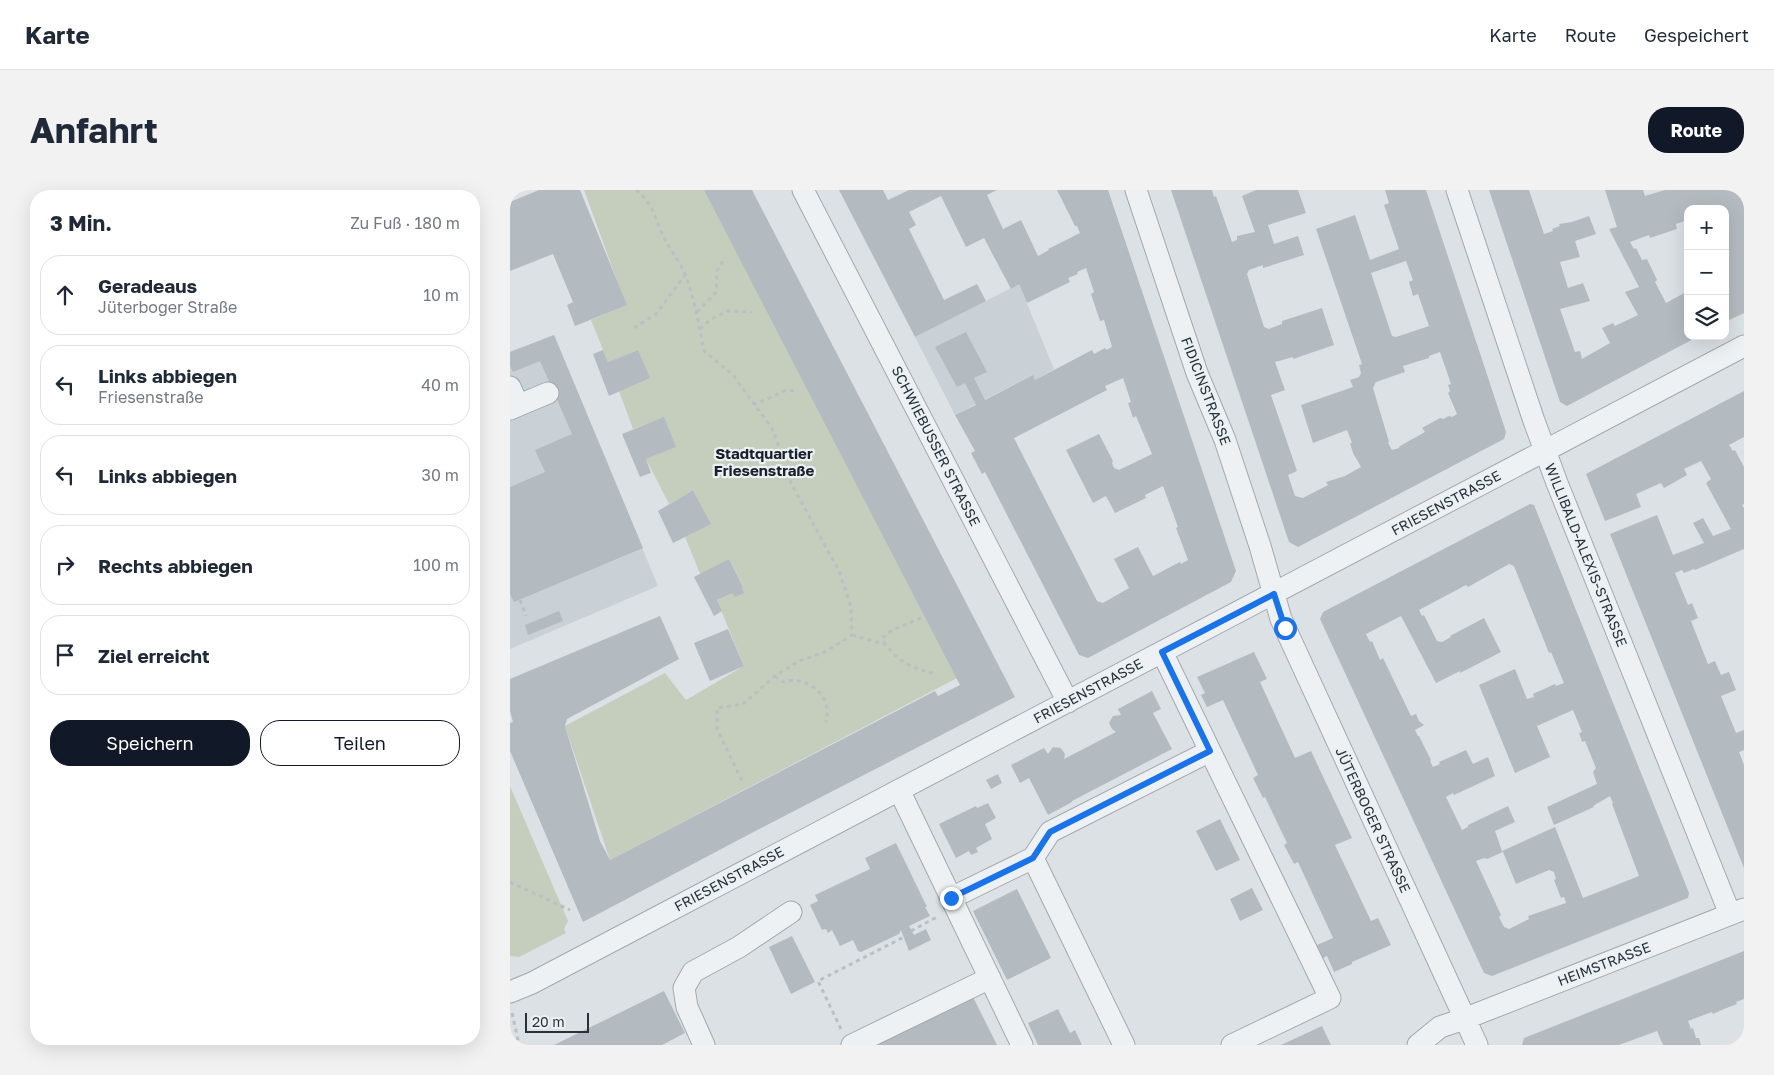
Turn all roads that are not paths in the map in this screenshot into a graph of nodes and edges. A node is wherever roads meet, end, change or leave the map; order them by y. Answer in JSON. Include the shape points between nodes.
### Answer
{"nodes":[{"id":1,"x":803,"y":190,"type":"edge"},
{"id":2,"x":1136,"y":190,"type":"edge"},
{"id":3,"x":1457,"y":190,"type":"edge"},
{"id":4,"x":1744,"y":346,"type":"edge"},
{"id":5,"x":548,"y":393,"type":"dead end"},
{"id":6,"x":513,"y":400,"type":"edge"},
{"id":7,"x":1545,"y":450,"type":"junction"},
{"id":8,"x":1274,"y":594,"type":"junction"},
{"id":9,"x":1162,"y":652,"type":"junction"},
{"id":10,"x":1068,"y":702,"type":"junction"},
{"id":11,"x":1210,"y":751,"type":"junction"},
{"id":12,"x":899,"y":790,"type":"junction"},
{"id":13,"x":1033,"y":858,"type":"junction"},
{"id":14,"x":954,"y":903,"type":"junction"},
{"id":15,"x":791,"y":912,"type":"dead end"},
{"id":16,"x":1737,"y":912,"type":"edge"},
{"id":17,"x":990,"y":978,"type":"junction"},
{"id":18,"x":510,"y":992,"type":"edge"},
{"id":19,"x":1464,"y":1019,"type":"junction"},
{"id":20,"x":848,"y":1041,"type":"edge"},
{"id":21,"x":704,"y":1045,"type":"edge"},
{"id":22,"x":1022,"y":1045,"type":"edge"},
{"id":23,"x":1124,"y":1045,"type":"edge"},
{"id":24,"x":1232,"y":1045,"type":"edge"},
{"id":25,"x":1418,"y":1045,"type":"edge"},
{"id":26,"x":1477,"y":1045,"type":"edge"}],
"edges":[{"from":1,"to":10,"type":"street","name":"SCHWIEBUSSER STRASSE"},
{"from":2,"to":8,"type":"street","name":"FIDICINSTRASSE","via":[[1197,372],[1225,440]]},
{"from":3,"to":7,"type":"street","name":"WILLIBALD-ALEXIS-STRASSE"},
{"from":4,"to":7,"type":"street","name":"FRIESENSTRASSE"},
{"from":5,"to":6,"type":"street"},
{"from":7,"to":8,"type":"street","name":"FRIESENSTRASSE"},
{"from":7,"to":16,"type":"street","name":"WILLIBALD-ALEXIS-STRASSE"},
{"from":8,"to":9,"type":"street","name":"FRIESENSTRASSE"},
{"from":8,"to":19,"type":"street","name":"JÜTERBOGER STRASSE","via":[[1285,628]]},
{"from":9,"to":10,"type":"street","name":"FRIESENSTRASSE"},
{"from":9,"to":11,"type":"street"},
{"from":10,"to":12,"type":"street","name":"FRIESENSTRASSE"},
{"from":11,"to":13,"type":"street","via":[[1050,832]]},
{"from":11,"to":24,"type":"street","via":[[1330,998]]},
{"from":12,"to":14,"type":"street"},
{"from":12,"to":18,"type":"street","name":"FRIESENSTRASSE"},
{"from":13,"to":14,"type":"street"},
{"from":13,"to":23,"type":"street"},
{"from":14,"to":17,"type":"street"},
{"from":15,"to":21,"type":"street","via":[[739,947],[693,972],[684,988],[687,1007]]},
{"from":16,"to":19,"type":"street","name":"HEIMSTRASSE"},
{"from":17,"to":20,"type":"street"},
{"from":17,"to":22,"type":"street"},
{"from":19,"to":25,"type":"street","name":"HEIMSTRASSE","via":[[1440,1027]]},
{"from":19,"to":26,"type":"street","name":"JÜTERBOGER STRASSE"}]}
